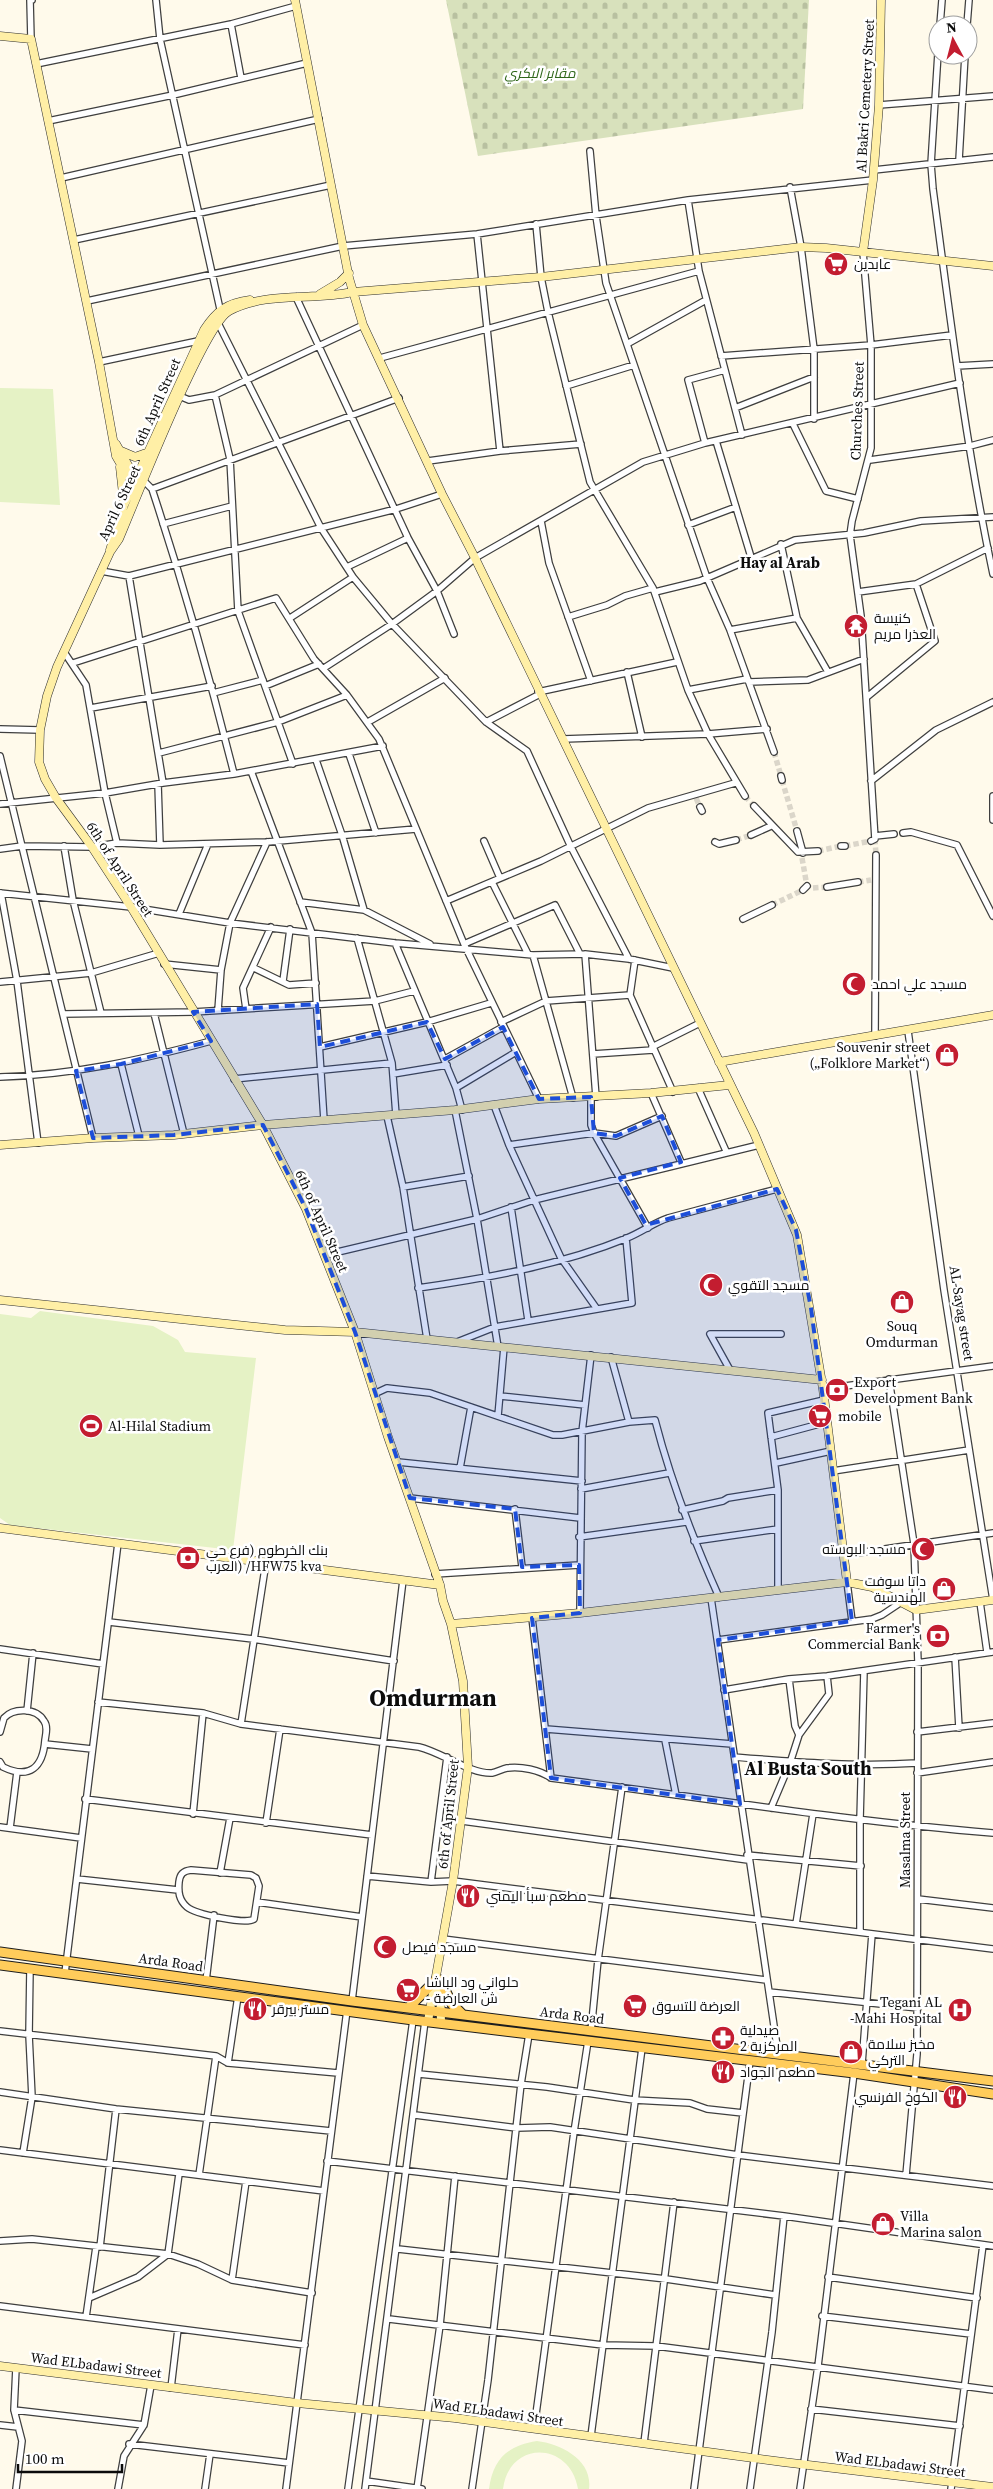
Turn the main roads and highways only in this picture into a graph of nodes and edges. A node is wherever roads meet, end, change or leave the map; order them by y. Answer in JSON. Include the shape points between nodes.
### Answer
{"nodes":[{"id":1,"x":0,"y":1952,"type":"edge"},
{"id":2,"x":0,"y":1965,"type":"edge"},
{"id":3,"x":408,"y":2008,"type":"junction"},
{"id":4,"x":462,"y":2014,"type":"junction"},
{"id":5,"x":993,"y":2081,"type":"edge"},
{"id":6,"x":993,"y":2094,"type":"edge"}],
"edges":[{"from":1,"to":3,"type":"main road","name":"Arda Road"},
{"from":2,"to":6,"type":"main road","name":"Arda Road","via":[[413,2020],[854,2073]]},
{"from":3,"to":4,"type":"main road","name":"Arda Road"},
{"from":3,"to":4,"type":"main road","via":[[438,1980]]},
{"from":4,"to":5,"type":"main road","name":"Arda Road"}]}
